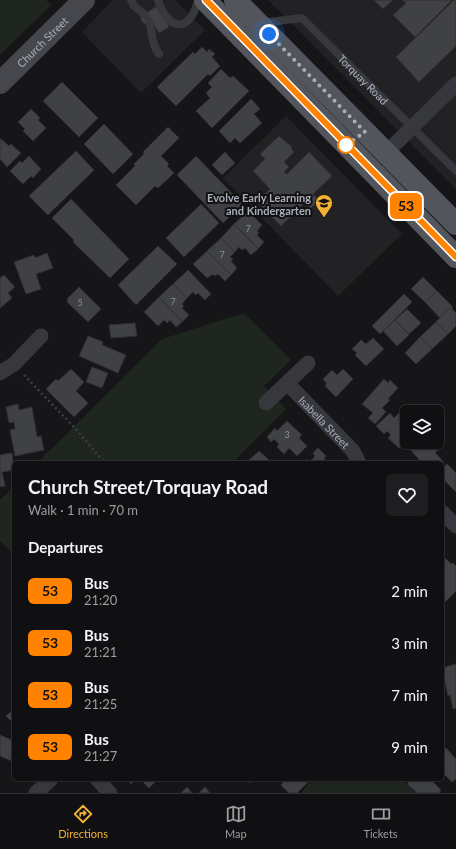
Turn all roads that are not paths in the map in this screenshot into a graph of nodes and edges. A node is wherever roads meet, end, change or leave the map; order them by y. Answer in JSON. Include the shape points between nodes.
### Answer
{"nodes":[{"id":1,"x":84,"y":0,"type":"edge"},
{"id":2,"x":131,"y":0,"type":"edge"},
{"id":3,"x":158,"y":0,"type":"edge"},
{"id":4,"x":198,"y":0,"type":"edge"},
{"id":5,"x":206,"y":0,"type":"edge"},
{"id":6,"x":235,"y":0,"type":"edge"},
{"id":7,"x":258,"y":24,"type":"junction"},
{"id":8,"x":159,"y":54,"type":"dead end"},
{"id":9,"x":0,"y":83,"type":"edge"},
{"id":10,"x":456,"y":84,"type":"edge"},
{"id":11,"x":412,"y":127,"type":"junction"},
{"id":12,"x":386,"y":153,"type":"junction"},
{"id":13,"x":456,"y":171,"type":"edge"},
{"id":14,"x":456,"y":224,"type":"edge"},
{"id":15,"x":456,"y":257,"type":"edge"},
{"id":16,"x":41,"y":336,"type":"dead end"},
{"id":17,"x":308,"y":363,"type":"dead end"},
{"id":18,"x":0,"y":373,"type":"edge"},
{"id":19,"x":287,"y":383,"type":"junction"},
{"id":20,"x":266,"y":403,"type":"dead end"},
{"id":21,"x":358,"y":461,"type":"edge"},
{"id":22,"x":444,"y":514,"type":"edge"},
{"id":23,"x":456,"y":526,"type":"edge"},
{"id":24,"x":49,"y":781,"type":"edge"},
{"id":25,"x":99,"y":781,"type":"edge"},
{"id":26,"x":36,"y":793,"type":"edge"},
{"id":27,"x":110,"y":793,"type":"edge"}],
"edges":[{"from":1,"to":9,"type":"street","name":"Church Street"},
{"from":2,"to":8,"type":"lane","via":[[147,18],[154,46]]},
{"from":3,"to":4,"type":"lane","via":[[168,19],[178,25],[191,17]]},
{"from":5,"to":15,"type":"main road"},
{"from":6,"to":7,"type":"main road"},
{"from":7,"to":11,"type":"lane","name":"Torquay Road","via":[[302,18]]},
{"from":7,"to":12,"type":"main road"},
{"from":10,"to":11,"type":"street"},
{"from":11,"to":12,"type":"street"},
{"from":11,"to":13,"type":"lane","name":"Torquay Road"},
{"from":12,"to":14,"type":"main road"},
{"from":16,"to":18,"type":"street","via":[[14,364]]},
{"from":17,"to":19,"type":"street"},
{"from":19,"to":20,"type":"street"},
{"from":19,"to":21,"type":"street","name":"Isabella Street","via":[[354,451]]},
{"from":22,"to":23,"type":"street"},
{"from":24,"to":26,"type":"street"},
{"from":25,"to":27,"type":"street"}]}
